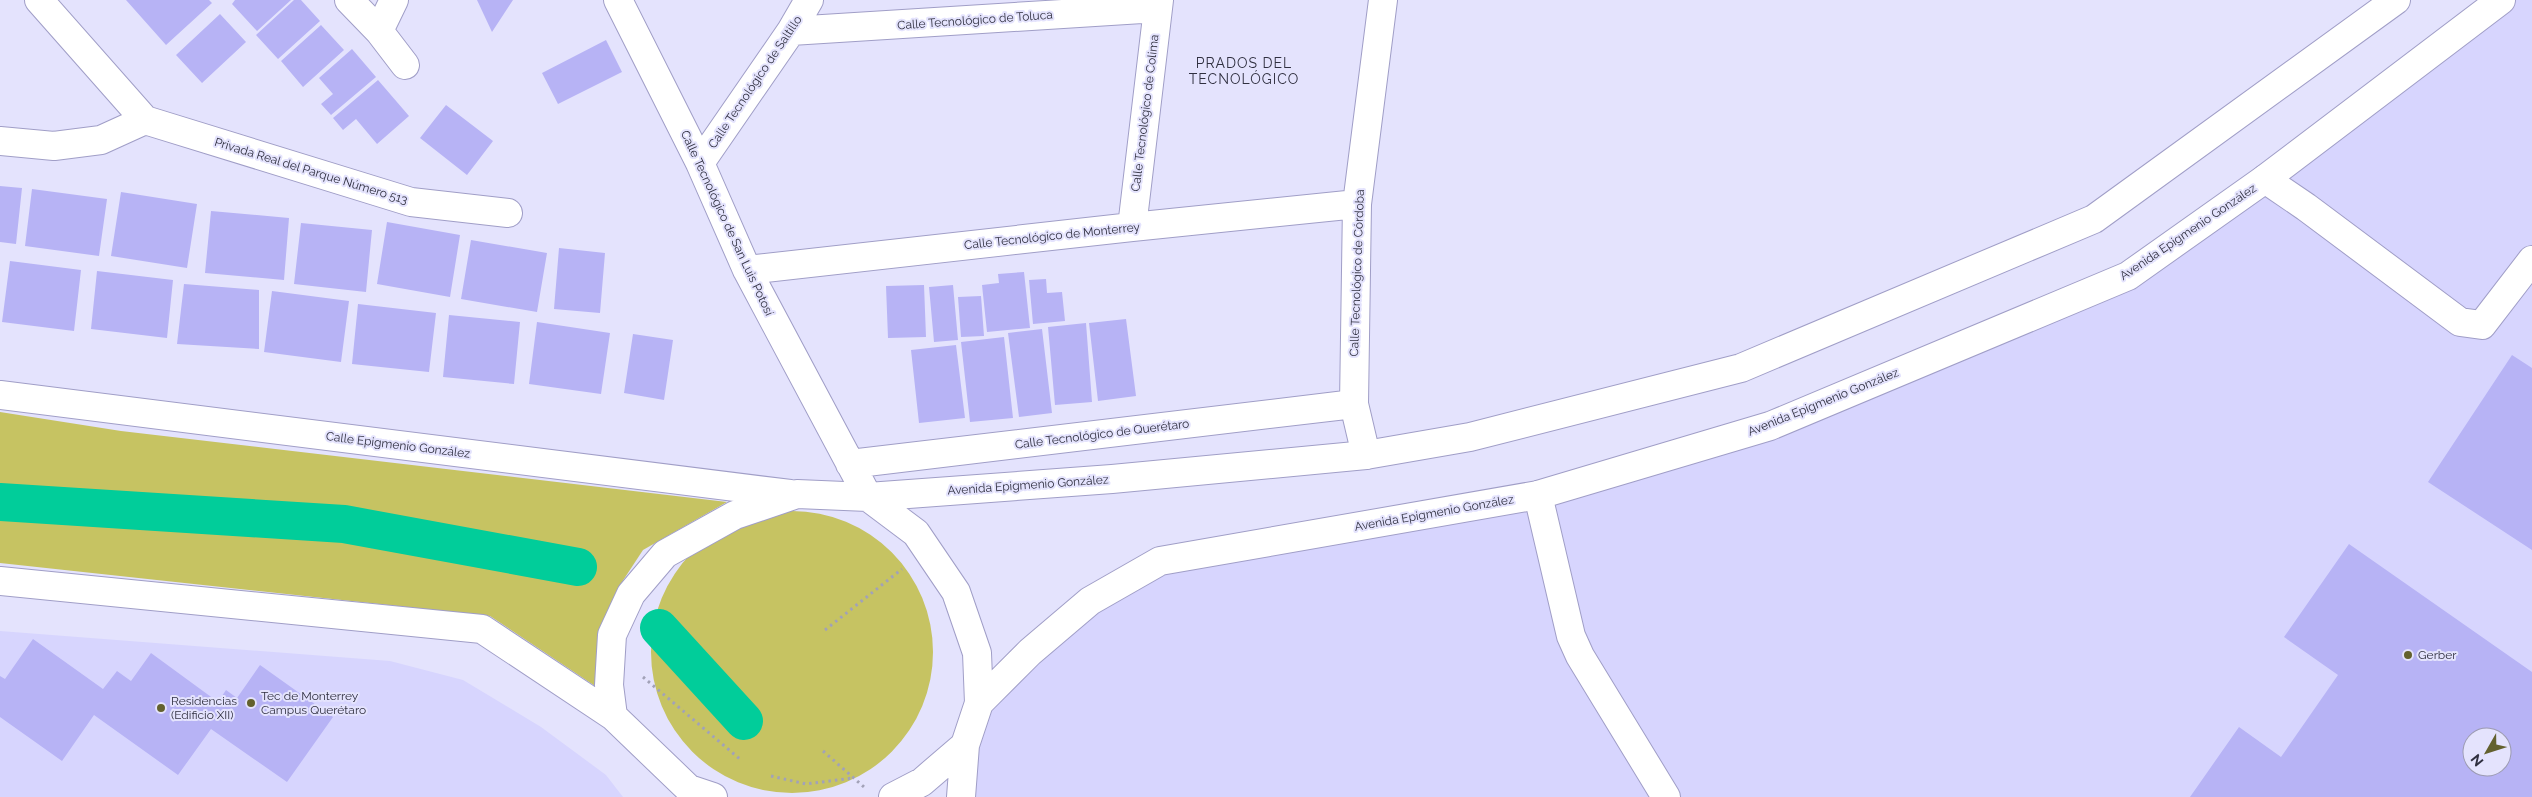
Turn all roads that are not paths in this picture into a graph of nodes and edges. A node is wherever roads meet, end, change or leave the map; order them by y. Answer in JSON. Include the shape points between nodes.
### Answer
{"nodes":[{"id":1,"x":39,"y":0,"type":"edge"},
{"id":2,"x":349,"y":0,"type":"edge"},
{"id":3,"x":394,"y":0,"type":"edge"},
{"id":4,"x":618,"y":0,"type":"edge"},
{"id":5,"x":809,"y":0,"type":"edge"},
{"id":6,"x":1383,"y":0,"type":"edge"},
{"id":7,"x":2396,"y":0,"type":"edge"},
{"id":8,"x":2501,"y":0,"type":"edge"},
{"id":9,"x":1159,"y":4,"type":"edge"},
{"id":10,"x":379,"y":31,"type":"junction"},
{"id":11,"x":791,"y":31,"type":"junction"},
{"id":12,"x":406,"y":65,"type":"dead end"},
{"id":13,"x":145,"y":120,"type":"junction"},
{"id":14,"x":0,"y":141,"type":"edge"},
{"id":15,"x":700,"y":163,"type":"junction"},
{"id":16,"x":2265,"y":180,"type":"junction"},
{"id":17,"x":1357,"y":204,"type":"junction"},
{"id":18,"x":508,"y":213,"type":"dead end"},
{"id":19,"x":1132,"y":227,"type":"junction"},
{"id":20,"x":2532,"y":260,"type":"edge"},
{"id":21,"x":747,"y":270,"type":"junction"},
{"id":22,"x":0,"y":395,"type":"edge"},
{"id":23,"x":1354,"y":404,"type":"junction"},
{"id":24,"x":1366,"y":455,"type":"junction"},
{"id":25,"x":850,"y":464,"type":"junction"},
{"id":26,"x":796,"y":494,"type":"junction"},
{"id":27,"x":1538,"y":495,"type":"junction"},
{"id":28,"x":868,"y":497,"type":"junction"},
{"id":29,"x":0,"y":581,"type":"edge"},
{"id":30,"x":979,"y":703,"type":"junction"},
{"id":31,"x":612,"y":716,"type":"junction"},
{"id":32,"x":965,"y":745,"type":"junction"},
{"id":33,"x":698,"y":794,"type":"edge"},
{"id":34,"x":880,"y":794,"type":"edge"},
{"id":35,"x":961,"y":797,"type":"edge"},
{"id":36,"x":1666,"y":797,"type":"edge"}],
"edges":[{"from":1,"to":13,"type":"main road"},
{"from":2,"to":10,"type":"main road"},
{"from":3,"to":10,"type":"main road"},
{"from":4,"to":15,"type":"main road","name":"Calle Tecnológico de San Luis Potosí"},
{"from":5,"to":11,"type":"main road","name":"Calle Tecnológico de Saltillo"},
{"from":6,"to":17,"type":"main road","name":"Calle Tecnológico de Córdoba"},
{"from":7,"to":24,"type":"main road","name":"Avenida Epigmenio González","via":[[2094,220],[1741,368],[1470,437]]},
{"from":8,"to":16,"type":"main road","name":"Avenida Epigmenio González"},
{"from":9,"to":11,"type":"main road","name":"Calle Tecnológico de Toluca"},
{"from":9,"to":19,"type":"main road","name":"Calle Tecnológico de Colima"},
{"from":10,"to":12,"type":"main road"},
{"from":11,"to":15,"type":"main road","name":"Calle Tecnológico de Saltillo"},
{"from":13,"to":14,"type":"main road","via":[[102,140],[54,146]]},
{"from":13,"to":18,"type":"main road","name":"Privada Real del Parque Número 513","via":[[411,202]]},
{"from":15,"to":21,"type":"main road","name":"Calle Tecnológico de San Luis Potosí"},
{"from":16,"to":20,"type":"main road","via":[[2460,322],[2482,325]]},
{"from":16,"to":27,"type":"main road","name":"Avenida Epigmenio González","via":[[2128,276],[1770,426]]},
{"from":17,"to":19,"type":"main road","name":"Calle Tecnológico de Monterrey"},
{"from":17,"to":23,"type":"main road","name":"Calle Tecnológico de Córdoba"},
{"from":19,"to":21,"type":"main road","name":"Calle Tecnológico de Monterrey"},
{"from":21,"to":25,"type":"main road","name":"Calle Tecnológico de San Luis Potosí"},
{"from":22,"to":26,"type":"main road","name":"Calle Epigmenio González"},
{"from":23,"to":24,"type":"main road","name":"Calle Tecnológico de Córdoba"},
{"from":23,"to":25,"type":"main road","name":"Calle Tecnológico de Querétaro"},
{"from":24,"to":28,"type":"main road","name":"Avenida Epigmenio González","via":[[1112,479]]},
{"from":25,"to":28,"type":"main road","name":"Calle Tecnológico de San Luis Potosí"},
{"from":26,"to":28,"type":"main road","name":"Calle Epigmenio González"},
{"from":26,"to":31,"type":"main road","via":[[735,515],[665,554],[631,594],[612,635]]},
{"from":27,"to":30,"type":"main road","name":"Avenida Epigmenio González","via":[[1160,561],[1090,601],[1030,652]]},
{"from":27,"to":36,"type":"main road","via":[[1571,636]]},
{"from":28,"to":30,"type":"main road","via":[[916,533],[956,592],[977,653]]},
{"from":29,"to":31,"type":"main road","via":[[482,629]]},
{"from":30,"to":32,"type":"main road"},
{"from":31,"to":33,"type":"main road"},
{"from":32,"to":34,"type":"main road","via":[[922,782]]},
{"from":32,"to":35,"type":"main road"}]}
